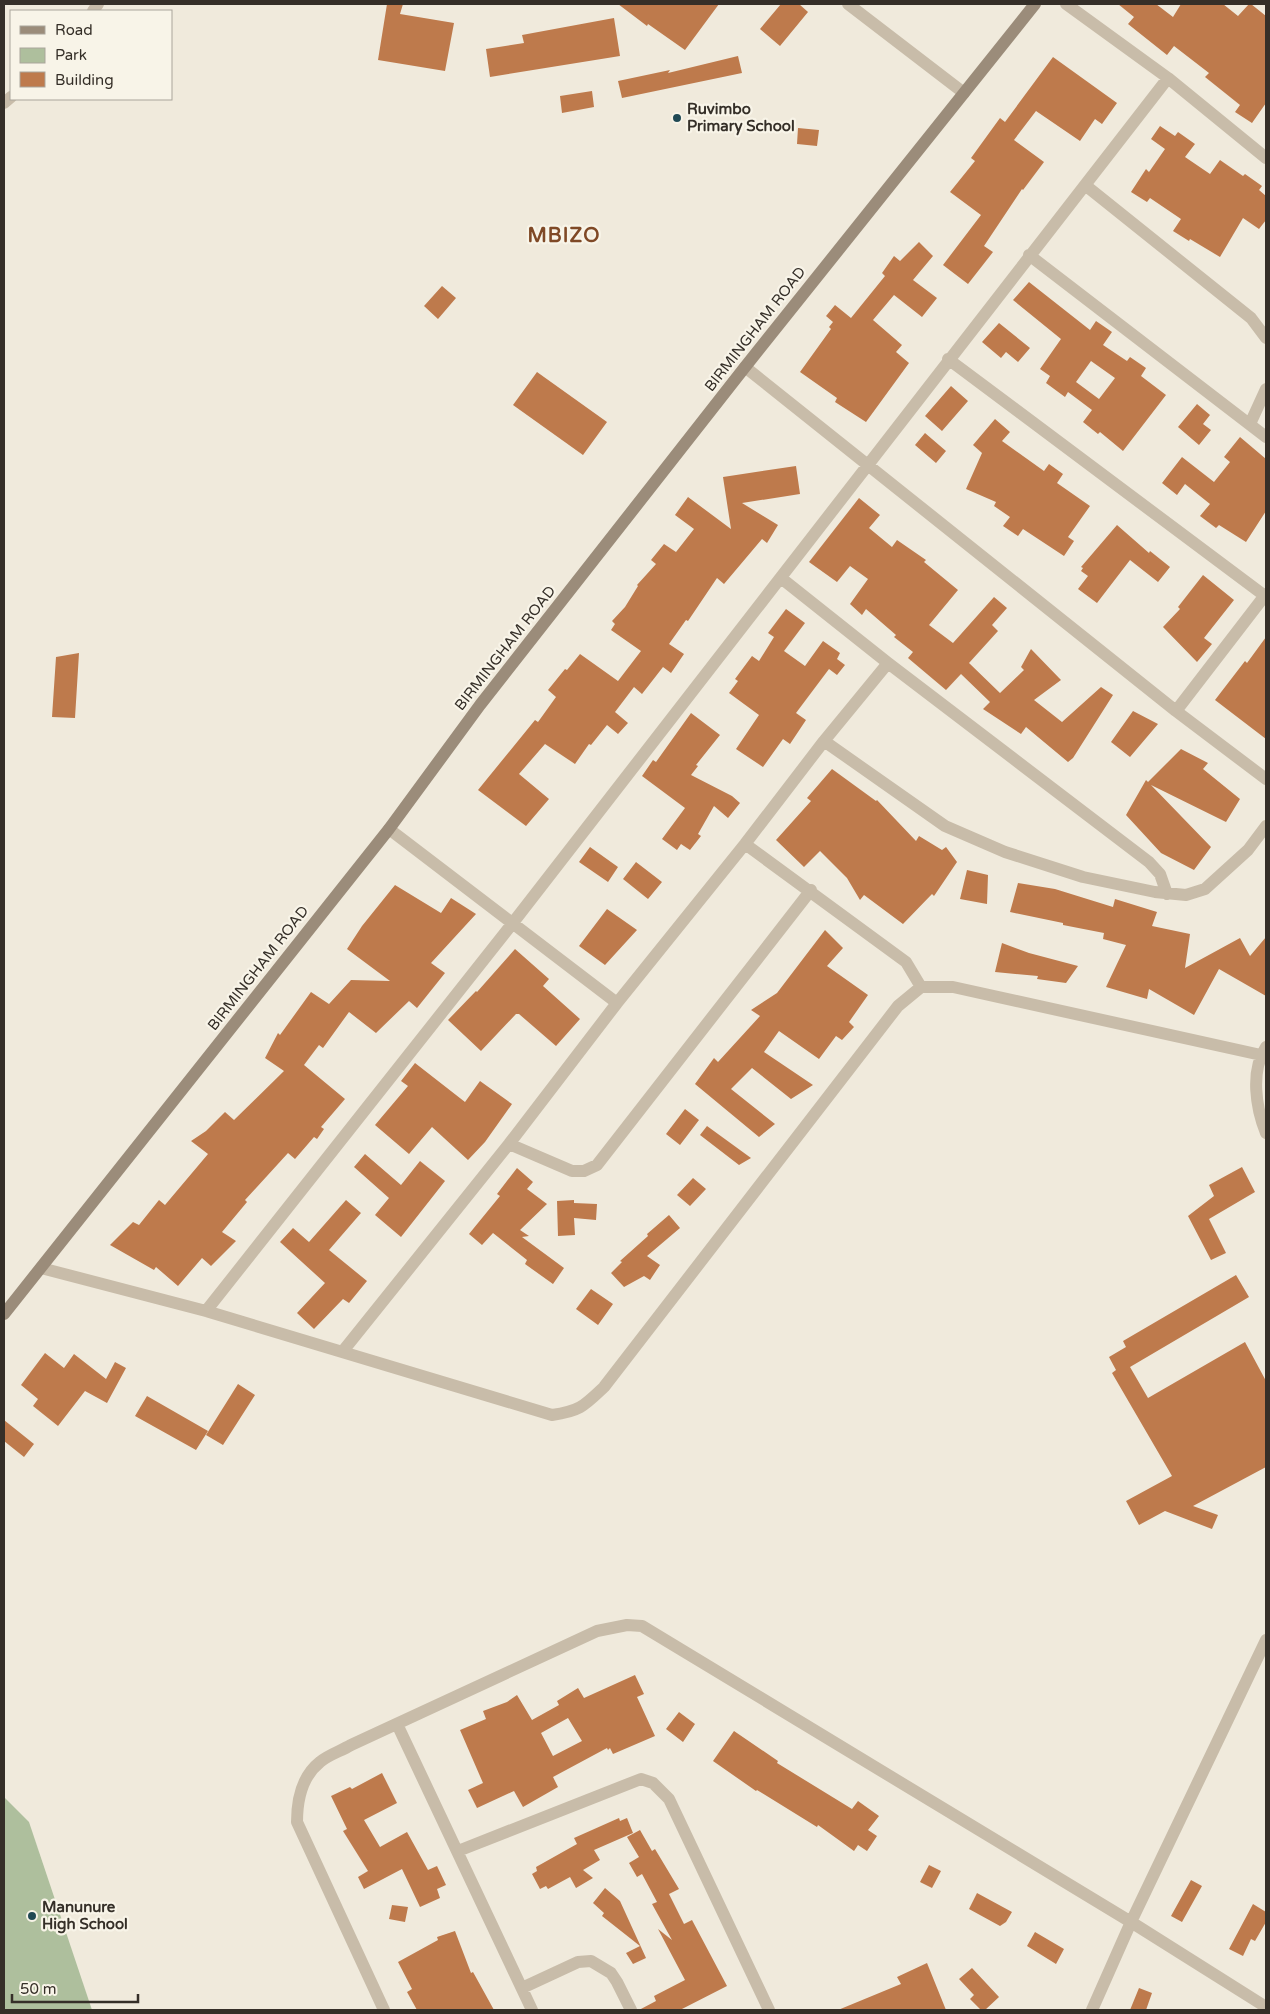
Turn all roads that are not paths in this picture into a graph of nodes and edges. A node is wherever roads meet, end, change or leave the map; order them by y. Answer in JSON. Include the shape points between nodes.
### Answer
{"nodes":[{"id":1,"x":848,"y":4,"type":"edge"},
{"id":2,"x":1035,"y":4,"type":"edge"},
{"id":3,"x":1066,"y":4,"type":"edge"},
{"id":4,"x":1168,"y":78,"type":"junction"},
{"id":5,"x":964,"y":93,"type":"junction"},
{"id":6,"x":1266,"y":158,"type":"edge"},
{"id":7,"x":1085,"y":184,"type":"junction"},
{"id":8,"x":1029,"y":256,"type":"junction"},
{"id":9,"x":1266,"y":338,"type":"edge"},
{"id":10,"x":948,"y":359,"type":"junction"},
{"id":11,"x":745,"y":367,"type":"junction"},
{"id":12,"x":1266,"y":389,"type":"edge"},
{"id":13,"x":1250,"y":424,"type":"junction"},
{"id":14,"x":1266,"y":437,"type":"edge"},
{"id":15,"x":866,"y":465,"type":"junction"},
{"id":16,"x":781,"y":578,"type":"junction"},
{"id":17,"x":1266,"y":595,"type":"edge"},
{"id":18,"x":888,"y":663,"type":"junction"},
{"id":19,"x":1176,"y":711,"type":"junction"},
{"id":20,"x":824,"y":741,"type":"junction"},
{"id":21,"x":1266,"y":779,"type":"edge"},
{"id":22,"x":1266,"y":826,"type":"edge"},
{"id":23,"x":389,"y":829,"type":"junction"},
{"id":24,"x":745,"y":844,"type":"junction"},
{"id":25,"x":811,"y":890,"type":"junction"},
{"id":26,"x":1168,"y":894,"type":"junction"},
{"id":27,"x":512,"y":924,"type":"junction"},
{"id":28,"x":922,"y":987,"type":"junction"},
{"id":29,"x":617,"y":1003,"type":"junction"},
{"id":30,"x":1264,"y":1051,"type":"edge"},
{"id":31,"x":1266,"y":1133,"type":"edge"},
{"id":32,"x":509,"y":1144,"type":"junction"},
{"id":33,"x":41,"y":1268,"type":"junction"},
{"id":34,"x":206,"y":1311,"type":"junction"},
{"id":35,"x":4,"y":1314,"type":"edge"},
{"id":36,"x":343,"y":1351,"type":"junction"},
{"id":37,"x":1266,"y":1640,"type":"edge"},
{"id":38,"x":397,"y":1724,"type":"junction"},
{"id":39,"x":458,"y":1851,"type":"junction"},
{"id":40,"x":1131,"y":1922,"type":"junction"},
{"id":41,"x":522,"y":1988,"type":"junction"},
{"id":42,"x":1266,"y":2007,"type":"edge"},
{"id":43,"x":384,"y":2010,"type":"edge"},
{"id":44,"x":532,"y":2010,"type":"edge"},
{"id":45,"x":630,"y":2010,"type":"edge"},
{"id":46,"x":769,"y":2010,"type":"edge"},
{"id":47,"x":1092,"y":2010,"type":"edge"}],
"edges":[{"from":1,"to":5,"type":"street"},
{"from":2,"to":5,"type":"street","name":"BIRMINGHAM ROAD"},
{"from":3,"to":4,"type":"street"},
{"from":4,"to":6,"type":"street"},
{"from":4,"to":7,"type":"street"},
{"from":5,"to":11,"type":"street","name":"BIRMINGHAM ROAD"},
{"from":7,"to":8,"type":"street"},
{"from":7,"to":9,"type":"street","via":[[1251,318]]},
{"from":8,"to":10,"type":"street"},
{"from":8,"to":13,"type":"street"},
{"from":10,"to":15,"type":"street"},
{"from":10,"to":17,"type":"street"},
{"from":11,"to":15,"type":"street"},
{"from":11,"to":23,"type":"street","name":"BIRMINGHAM ROAD","via":[[480,705]]},
{"from":12,"to":13,"type":"street"},
{"from":13,"to":14,"type":"street"},
{"from":15,"to":16,"type":"street"},
{"from":15,"to":19,"type":"street"},
{"from":16,"to":18,"type":"street"},
{"from":16,"to":27,"type":"street"},
{"from":17,"to":19,"type":"street"},
{"from":18,"to":20,"type":"street"},
{"from":18,"to":26,"type":"street","via":[[1149,862],[1160,874]]},
{"from":19,"to":21,"type":"street"},
{"from":20,"to":24,"type":"street"},
{"from":20,"to":26,"type":"street","via":[[945,826],[1005,852],[1083,878]]},
{"from":22,"to":26,"type":"street","via":[[1248,850],[1205,889],[1186,895]]},
{"from":23,"to":27,"type":"street"},
{"from":23,"to":33,"type":"street","name":"BIRMINGHAM ROAD"},
{"from":24,"to":25,"type":"street"},
{"from":24,"to":29,"type":"street"},
{"from":25,"to":28,"type":"street","via":[[906,962]]},
{"from":25,"to":32,"type":"street","via":[[597,1165],[572,1172]]},
{"from":27,"to":29,"type":"street"},
{"from":27,"to":34,"type":"street"},
{"from":28,"to":30,"type":"street","via":[[953,987]]},
{"from":28,"to":36,"type":"street","via":[[898,1006],[604,1387],[584,1407],[552,1415]]},
{"from":29,"to":32,"type":"street"},
{"from":30,"to":31,"type":"street","via":[[1256,1085]]},
{"from":32,"to":36,"type":"street"},
{"from":33,"to":34,"type":"street"},
{"from":33,"to":35,"type":"street","name":"BIRMINGHAM ROAD"},
{"from":34,"to":36,"type":"street"},
{"from":37,"to":40,"type":"street"},
{"from":38,"to":39,"type":"street"},
{"from":38,"to":40,"type":"street","via":[[597,1631],[627,1625],[642,1626]]},
{"from":38,"to":43,"type":"street","via":[[319,1762],[304,1782],[297,1803],[297,1822]]},
{"from":39,"to":41,"type":"street"},
{"from":39,"to":46,"type":"street","via":[[641,1779],[653,1782],[669,1799]]},
{"from":40,"to":42,"type":"street"},
{"from":40,"to":47,"type":"street"},
{"from":41,"to":44,"type":"street"},
{"from":41,"to":45,"type":"street","via":[[578,1962],[591,1962],[611,1973]]}]}
